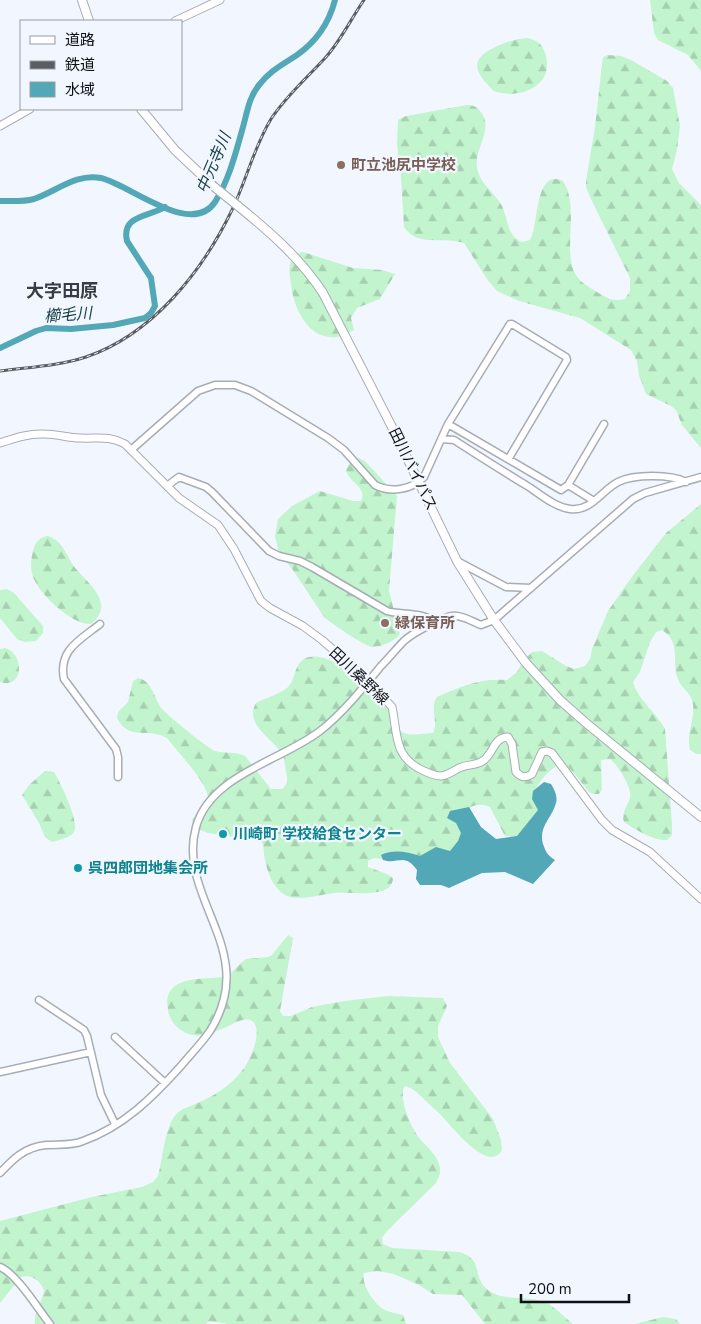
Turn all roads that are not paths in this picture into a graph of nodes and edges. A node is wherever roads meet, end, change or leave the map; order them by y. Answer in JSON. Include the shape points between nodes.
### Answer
{"nodes":[{"id":1,"x":82,"y":0,"type":"edge"},
{"id":2,"x":220,"y":0,"type":"edge"},
{"id":3,"x":89,"y":20,"type":"edge"},
{"id":4,"x":177,"y":20,"type":"edge"},
{"id":5,"x":28,"y":110,"type":"edge"},
{"id":6,"x":142,"y":110,"type":"edge"},
{"id":7,"x":0,"y":126,"type":"edge"},
{"id":8,"x":448,"y":424,"type":"junction"},
{"id":9,"x":604,"y":424,"type":"dead end"},
{"id":10,"x":442,"y":439,"type":"junction"},
{"id":11,"x":0,"y":443,"type":"edge"},
{"id":12,"x":131,"y":450,"type":"junction"},
{"id":13,"x":508,"y":458,"type":"junction"},
{"id":14,"x":701,"y":478,"type":"edge"},
{"id":15,"x":419,"y":482,"type":"junction"},
{"id":16,"x":686,"y":482,"type":"junction"},
{"id":17,"x":568,"y":485,"type":"junction"},
{"id":18,"x":167,"y":486,"type":"junction"},
{"id":19,"x":594,"y":500,"type":"junction"},
{"id":20,"x":458,"y":561,"type":"junction"},
{"id":21,"x":531,"y":588,"type":"junction"},
{"id":22,"x":494,"y":620,"type":"junction"},
{"id":23,"x":435,"y":623,"type":"junction"},
{"id":24,"x":100,"y":624,"type":"dead end"},
{"id":25,"x":369,"y":681,"type":"junction"},
{"id":26,"x":118,"y":777,"type":"dead end"},
{"id":27,"x":701,"y":817,"type":"edge"},
{"id":28,"x":701,"y":899,"type":"edge"},
{"id":29,"x":39,"y":1000,"type":"dead end"},
{"id":30,"x":115,"y":1037,"type":"dead end"},
{"id":31,"x":91,"y":1052,"type":"junction"},
{"id":32,"x":0,"y":1072,"type":"edge"},
{"id":33,"x":165,"y":1083,"type":"junction"},
{"id":34,"x":115,"y":1124,"type":"junction"},
{"id":35,"x":0,"y":1173,"type":"edge"},
{"id":36,"x":0,"y":1267,"type":"edge"},
{"id":37,"x":50,"y":1324,"type":"edge"}],
"edges":[{"from":1,"to":3,"type":"highway"},
{"from":2,"to":4,"type":"main road"},
{"from":5,"to":7,"type":"main road"},
{"from":6,"to":15,"type":"highway","name":"田川バイパス","bridge":true,"via":[[175,150],[299,261],[323,293]]},
{"from":8,"to":10,"type":"street"},
{"from":8,"to":13,"type":"street"},
{"from":8,"to":13,"type":"street","via":[[510,324],[515,324],[566,360]]},
{"from":9,"to":17,"type":"street"},
{"from":10,"to":15,"type":"street"},
{"from":10,"to":19,"type":"street","via":[[454,440],[561,506],[578,509]]},
{"from":11,"to":12,"type":"main road","name":"田川桑野線","via":[[46,434],[107,437],[117,439]]},
{"from":12,"to":15,"type":"street","via":[[198,391],[236,385],[328,438],[344,450],[375,485],[391,490]]},
{"from":12,"to":18,"type":"main road","name":"田川桑野線"},
{"from":13,"to":17,"type":"street","via":[[562,490]]},
{"from":14,"to":16,"type":"street"},
{"from":15,"to":20,"type":"highway","name":"田川バイパス"},
{"from":16,"to":19,"type":"street","via":[[667,476],[627,479],[619,481]]},
{"from":16,"to":21,"type":"street","via":[[633,499]]},
{"from":17,"to":19,"type":"street"},
{"from":18,"to":23,"type":"street","via":[[179,477],[206,487],[269,551],[312,567],[387,611],[426,616]]},
{"from":18,"to":25,"type":"main road","name":"田川桑野線","via":[[218,525],[261,600],[322,640]]},
{"from":20,"to":21,"type":"street","via":[[506,587]]},
{"from":20,"to":22,"type":"highway","name":"田川バイパス"},
{"from":21,"to":22,"type":"street"},
{"from":22,"to":23,"type":"street","via":[[481,625],[453,616]]},
{"from":22,"to":27,"type":"highway","name":"田川バイパス","via":[[526,663],[560,700]]},
{"from":23,"to":25,"type":"street","via":[[406,640]]},
{"from":24,"to":26,"type":"street","via":[[68,650],[62,668],[64,679],[116,749]]},
{"from":25,"to":28,"type":"main road","name":"田川桑野線","via":[[392,707],[402,754],[409,763],[442,777],[460,767],[479,763],[490,754],[498,740],[508,737],[516,772],[527,777],[532,774],[542,752],[552,753],[612,830],[650,852]]},
{"from":25,"to":33,"type":"street","via":[[320,731],[221,788],[201,815],[192,855],[199,885],[224,952],[224,992],[222,1005],[210,1030]]},
{"from":29,"to":31,"type":"street","via":[[81,1027]]},
{"from":30,"to":33,"type":"street"},
{"from":31,"to":32,"type":"street"},
{"from":31,"to":34,"type":"street","via":[[101,1095]]},
{"from":33,"to":34,"type":"street","via":[[148,1101]]},
{"from":34,"to":35,"type":"street","via":[[84,1141],[25,1151]]},
{"from":36,"to":37,"type":"street","via":[[15,1278]]}]}
